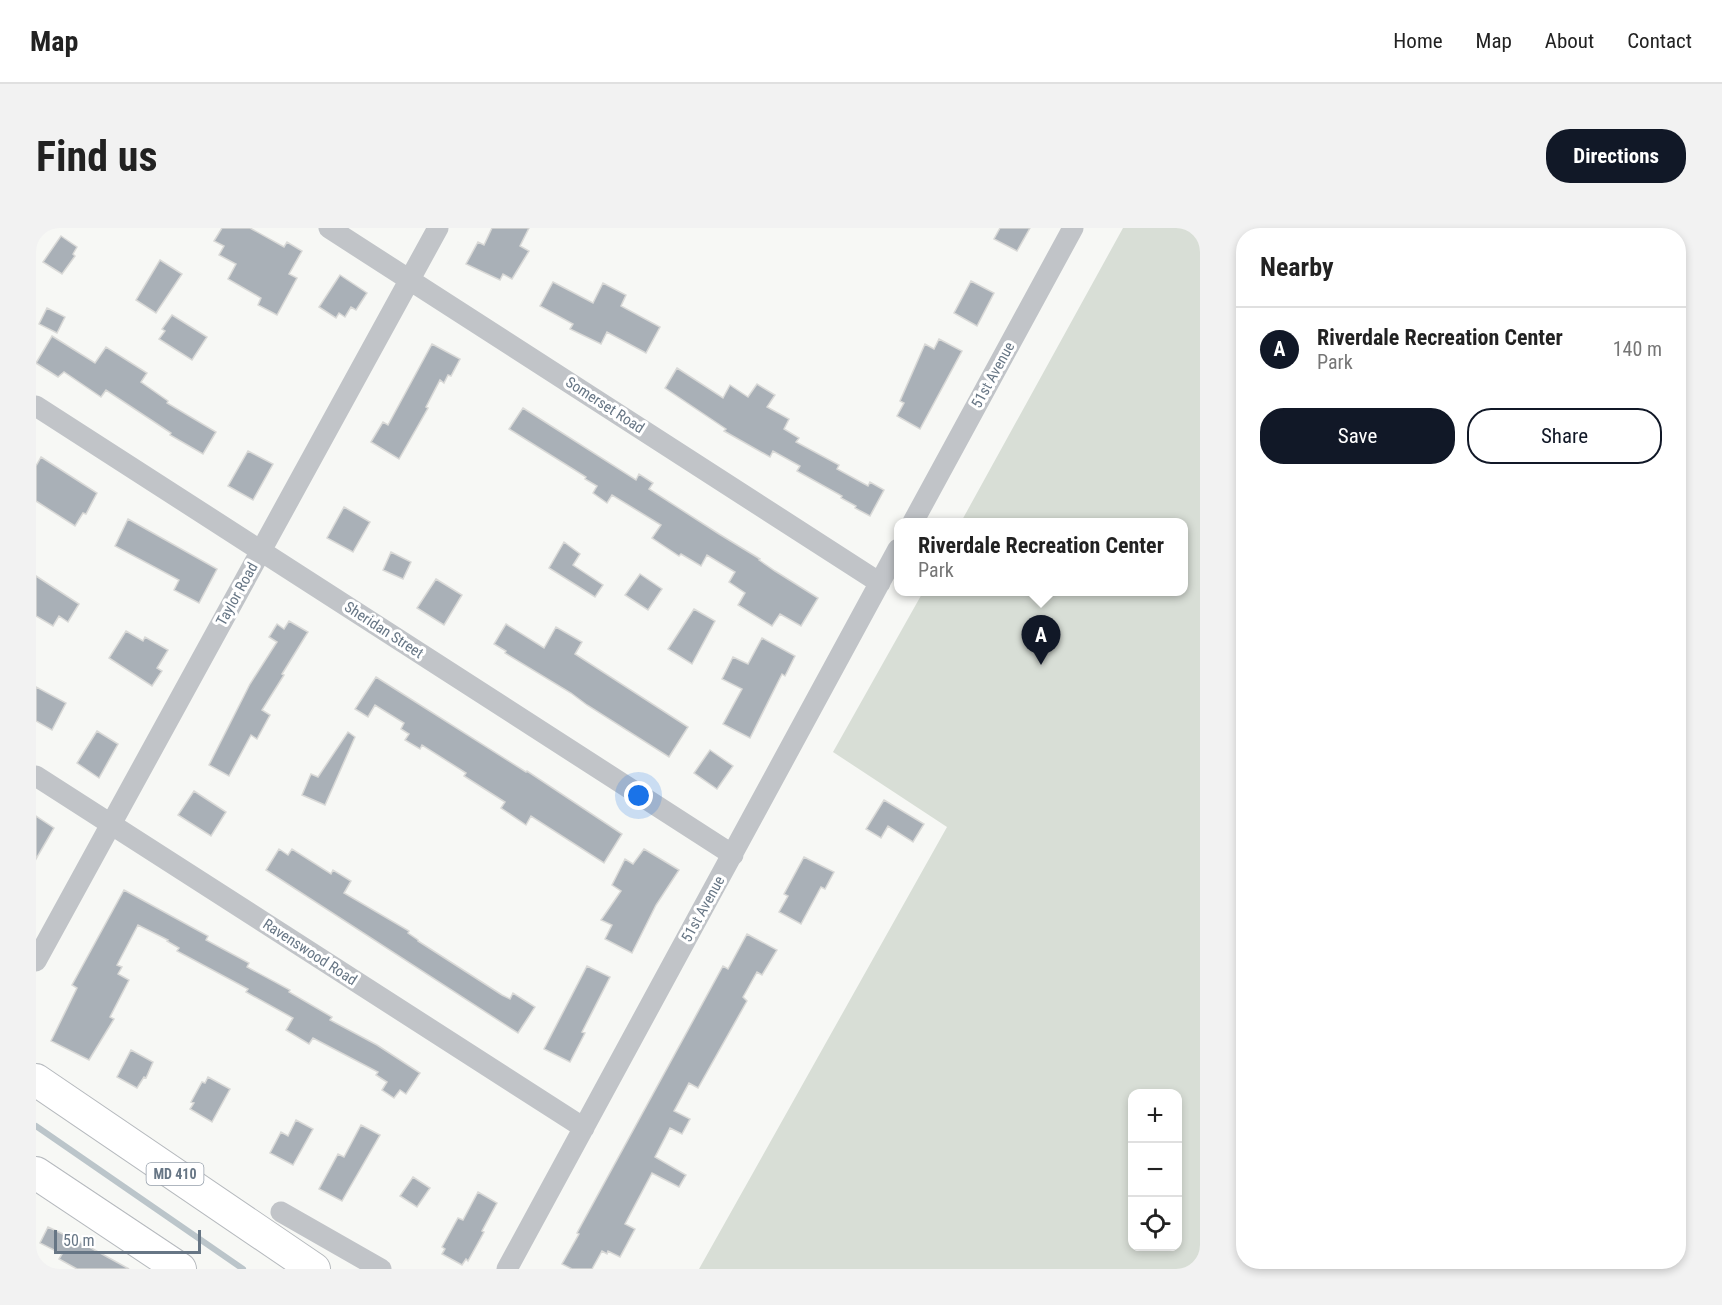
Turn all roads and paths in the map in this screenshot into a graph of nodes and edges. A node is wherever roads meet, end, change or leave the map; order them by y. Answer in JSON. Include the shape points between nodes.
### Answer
{"nodes":[{"id":1,"x":329,"y":228,"type":"edge"},
{"id":2,"x":438,"y":228,"type":"edge"},
{"id":3,"x":1073,"y":228,"type":"edge"},
{"id":4,"x":410,"y":280,"type":"junction"},
{"id":5,"x":36,"y":406,"type":"edge"},
{"id":6,"x":915,"y":518,"type":"edge"},
{"id":7,"x":261,"y":551,"type":"junction"},
{"id":8,"x":894,"y":557,"type":"edge"},
{"id":9,"x":880,"y":583,"type":"junction"},
{"id":10,"x":36,"y":776,"type":"edge"},
{"id":11,"x":111,"y":824,"type":"junction"},
{"id":12,"x":732,"y":855,"type":"junction"},
{"id":13,"x":36,"y":961,"type":"edge"},
{"id":14,"x":36,"y":1080,"type":"edge"},
{"id":15,"x":584,"y":1128,"type":"junction"},
{"id":16,"x":36,"y":1173,"type":"edge"},
{"id":17,"x":282,"y":1212,"type":"dead end"},
{"id":18,"x":180,"y":1269,"type":"edge"},
{"id":19,"x":314,"y":1269,"type":"edge"},
{"id":20,"x":381,"y":1269,"type":"edge"},
{"id":21,"x":507,"y":1269,"type":"edge"}],
"edges":[{"from":1,"to":4,"type":"street","name":"Somerset Road"},
{"from":2,"to":4,"type":"street","name":"Taylor Road"},
{"from":3,"to":6,"type":"street","name":"51st Avenue"},
{"from":4,"to":7,"type":"street","name":"Taylor Road"},
{"from":4,"to":9,"type":"street","name":"Somerset Road"},
{"from":5,"to":7,"type":"street","name":"Sheridan Street"},
{"from":7,"to":11,"type":"street","name":"Taylor Road"},
{"from":7,"to":12,"type":"street","name":"Sheridan Street"},
{"from":8,"to":9,"type":"street","name":"51st Avenue"},
{"from":9,"to":12,"type":"street","name":"51st Avenue"},
{"from":10,"to":11,"type":"street","name":"Ravenswood Road"},
{"from":11,"to":13,"type":"street","name":"Taylor Road"},
{"from":11,"to":15,"type":"street","name":"Ravenswood Road"},
{"from":12,"to":15,"type":"street","name":"51st Avenue"},
{"from":14,"to":19,"type":"main road","number":"MD 410"},
{"from":15,"to":21,"type":"street","name":"51st Avenue"},
{"from":16,"to":18,"type":"main road"},
{"from":17,"to":20,"type":"street"}]}
